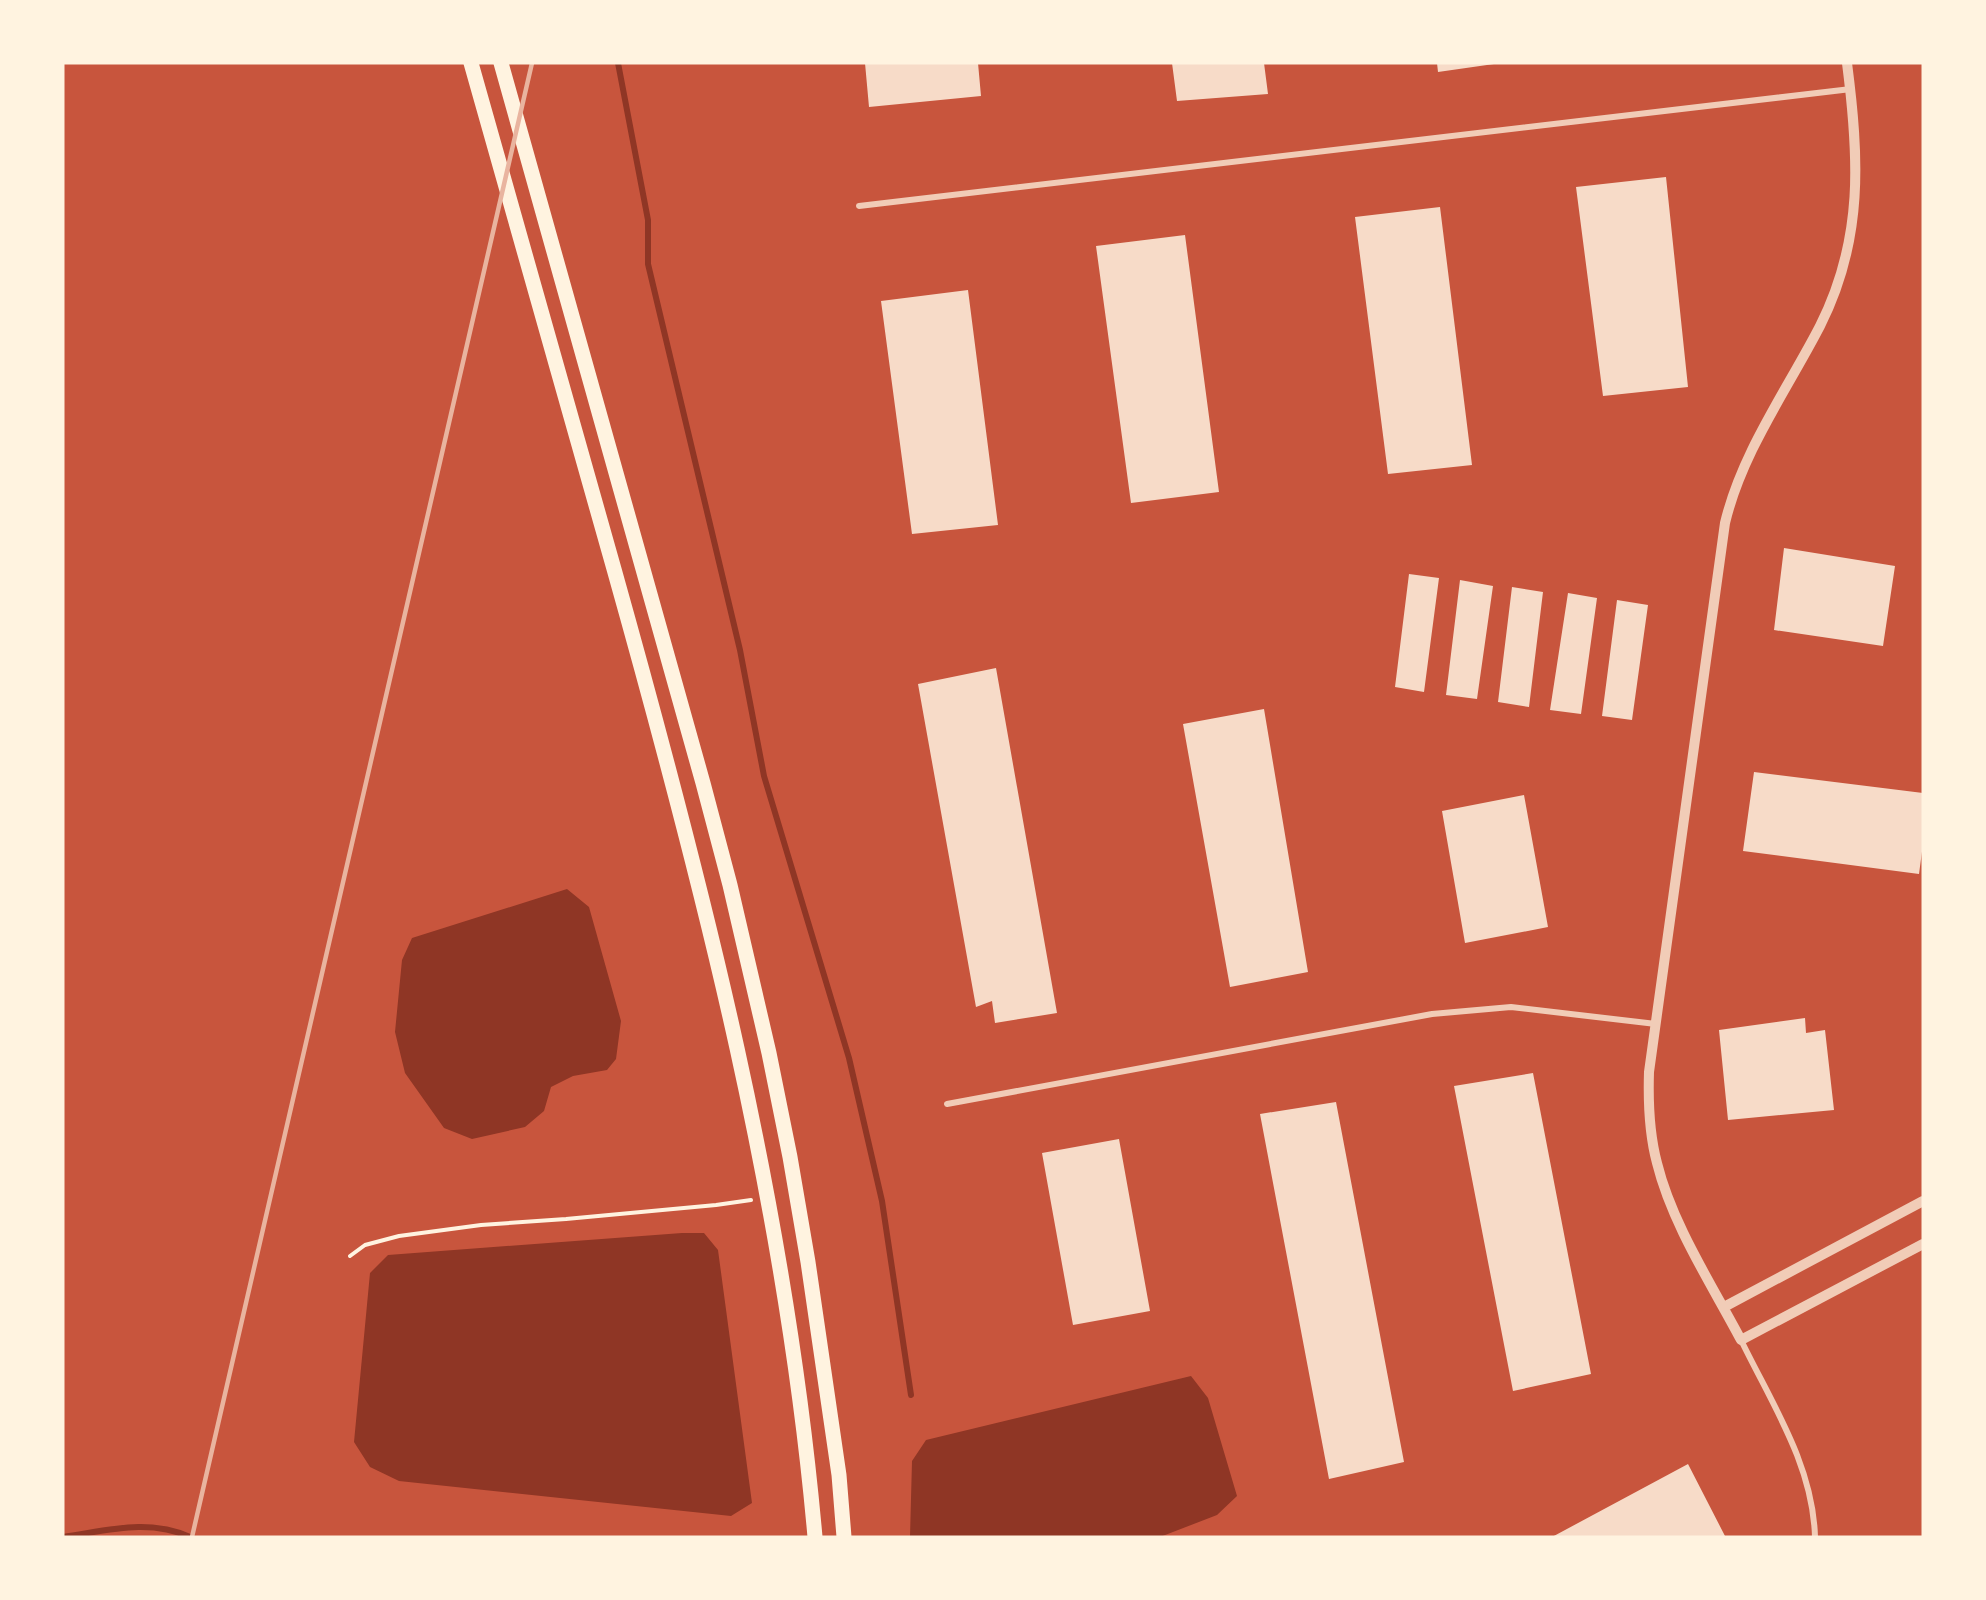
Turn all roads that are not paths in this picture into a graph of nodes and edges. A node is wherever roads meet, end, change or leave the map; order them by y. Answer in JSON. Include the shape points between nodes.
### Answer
{"nodes":[{"id":1,"x":471,"y":63,"type":"edge"},
{"id":2,"x":501,"y":63,"type":"edge"},
{"id":3,"x":1847,"y":63,"type":"edge"},
{"id":4,"x":1851,"y":89,"type":"junction"},
{"id":5,"x":859,"y":206,"type":"dead end"},
{"id":6,"x":1656,"y":1024,"type":"junction"},
{"id":7,"x":947,"y":1104,"type":"dead end"},
{"id":8,"x":1923,"y":1201,"type":"edge"},
{"id":9,"x":1923,"y":1244,"type":"edge"},
{"id":10,"x":1724,"y":1307,"type":"junction"},
{"id":11,"x":1741,"y":1341,"type":"junction"},
{"id":12,"x":815,"y":1537,"type":"edge"},
{"id":13,"x":844,"y":1537,"type":"edge"},
{"id":14,"x":1815,"y":1537,"type":"edge"}],
"edges":[{"from":1,"to":12,"type":"highway","via":[[702,895],[767,1197],[796,1370]]},
{"from":2,"to":13,"type":"highway","via":[[730,885],[769,1053],[808,1262]]},
{"from":3,"to":4,"type":"street"},
{"from":4,"to":5,"type":"street"},
{"from":4,"to":6,"type":"street","via":[[1857,169],[1848,248],[1821,324],[1746,461],[1725,523]]},
{"from":6,"to":7,"type":"street","via":[[1511,1007],[1473,1009]]},
{"from":6,"to":10,"type":"street","via":[[1648,1094],[1657,1164],[1688,1239]]},
{"from":8,"to":10,"type":"street"},
{"from":9,"to":11,"type":"street"},
{"from":10,"to":11,"type":"street"},
{"from":11,"to":14,"type":"street","via":[[1801,1462],[1815,1512]]}]}
